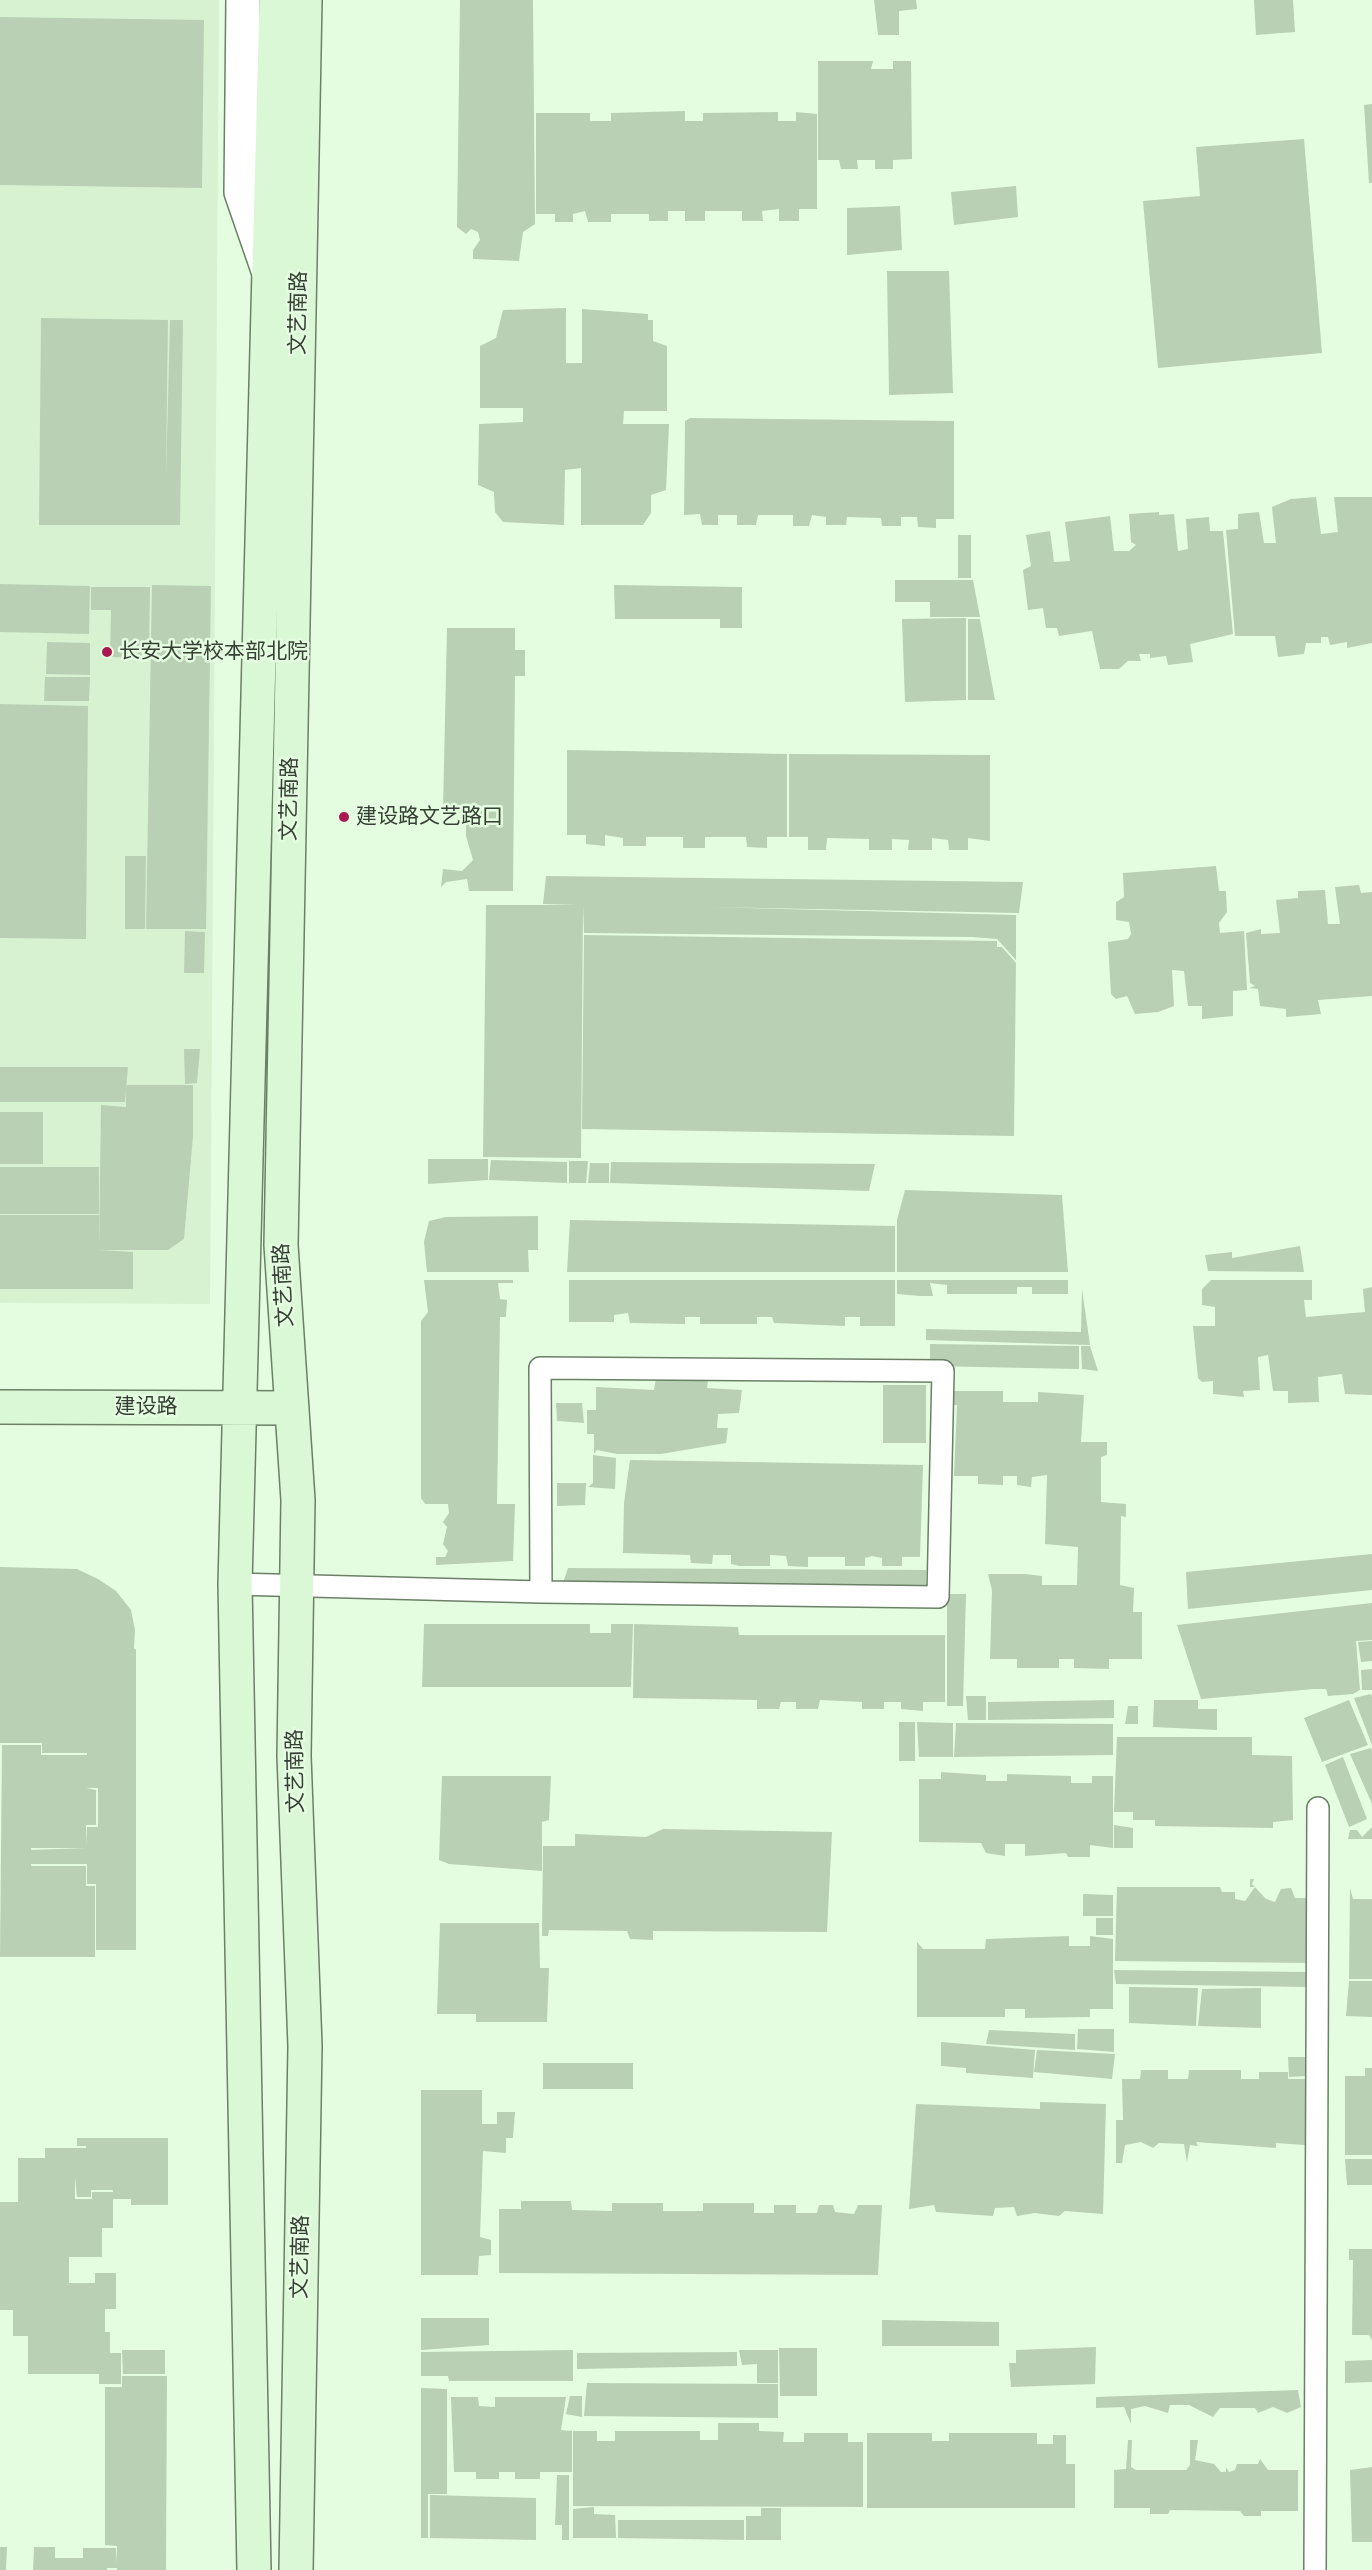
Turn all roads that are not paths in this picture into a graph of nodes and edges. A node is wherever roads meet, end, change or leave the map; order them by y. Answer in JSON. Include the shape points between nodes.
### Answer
{"nodes":[{"id":1,"x":243,"y":0,"type":"edge"},
{"id":2,"x":276,"y":0,"type":"edge"},
{"id":3,"x":305,"y":0,"type":"edge"},
{"id":4,"x":270,"y":277,"type":"junction"},
{"id":5,"x":0,"y":1407,"type":"edge"},
{"id":6,"x":241,"y":1407,"type":"junction"},
{"id":7,"x":292,"y":1408,"type":"junction"},
{"id":8,"x":236,"y":1584,"type":"junction"},
{"id":9,"x":297,"y":1586,"type":"junction"},
{"id":10,"x":541,"y":1592,"type":"junction"},
{"id":11,"x":1318,"y":1808,"type":"dead end"},
{"id":12,"x":254,"y":2570,"type":"edge"},
{"id":13,"x":296,"y":2570,"type":"edge"},
{"id":14,"x":1315,"y":2570,"type":"edge"}],
"edges":[{"from":1,"to":4,"type":"street","via":[[241,192]]},
{"from":2,"to":4,"type":"main road","name":"文艺南路"},
{"from":3,"to":7,"type":"main road","name":"文艺南路","via":[[281,1245]]},
{"from":4,"to":6,"type":"main road","name":"文艺南路"},
{"from":5,"to":6,"type":"main road","name":"建设路"},
{"from":6,"to":7,"type":"main road","name":"建设路"},
{"from":6,"to":8,"type":"main road","name":"文艺南路"},
{"from":7,"to":9,"type":"main road","name":"文艺南路","via":[[298,1500]]},
{"from":8,"to":9,"type":"lane"},
{"from":8,"to":12,"type":"main road","name":"文艺南路"},
{"from":9,"to":10,"type":"lane"},
{"from":9,"to":13,"type":"main road","name":"文艺南路","via":[[294,1756],[305,2046]]},
{"from":10,"to":10,"type":"lane","via":[[938,1597],[943,1371],[540,1368]]},
{"from":11,"to":14,"type":"lane"}]}
